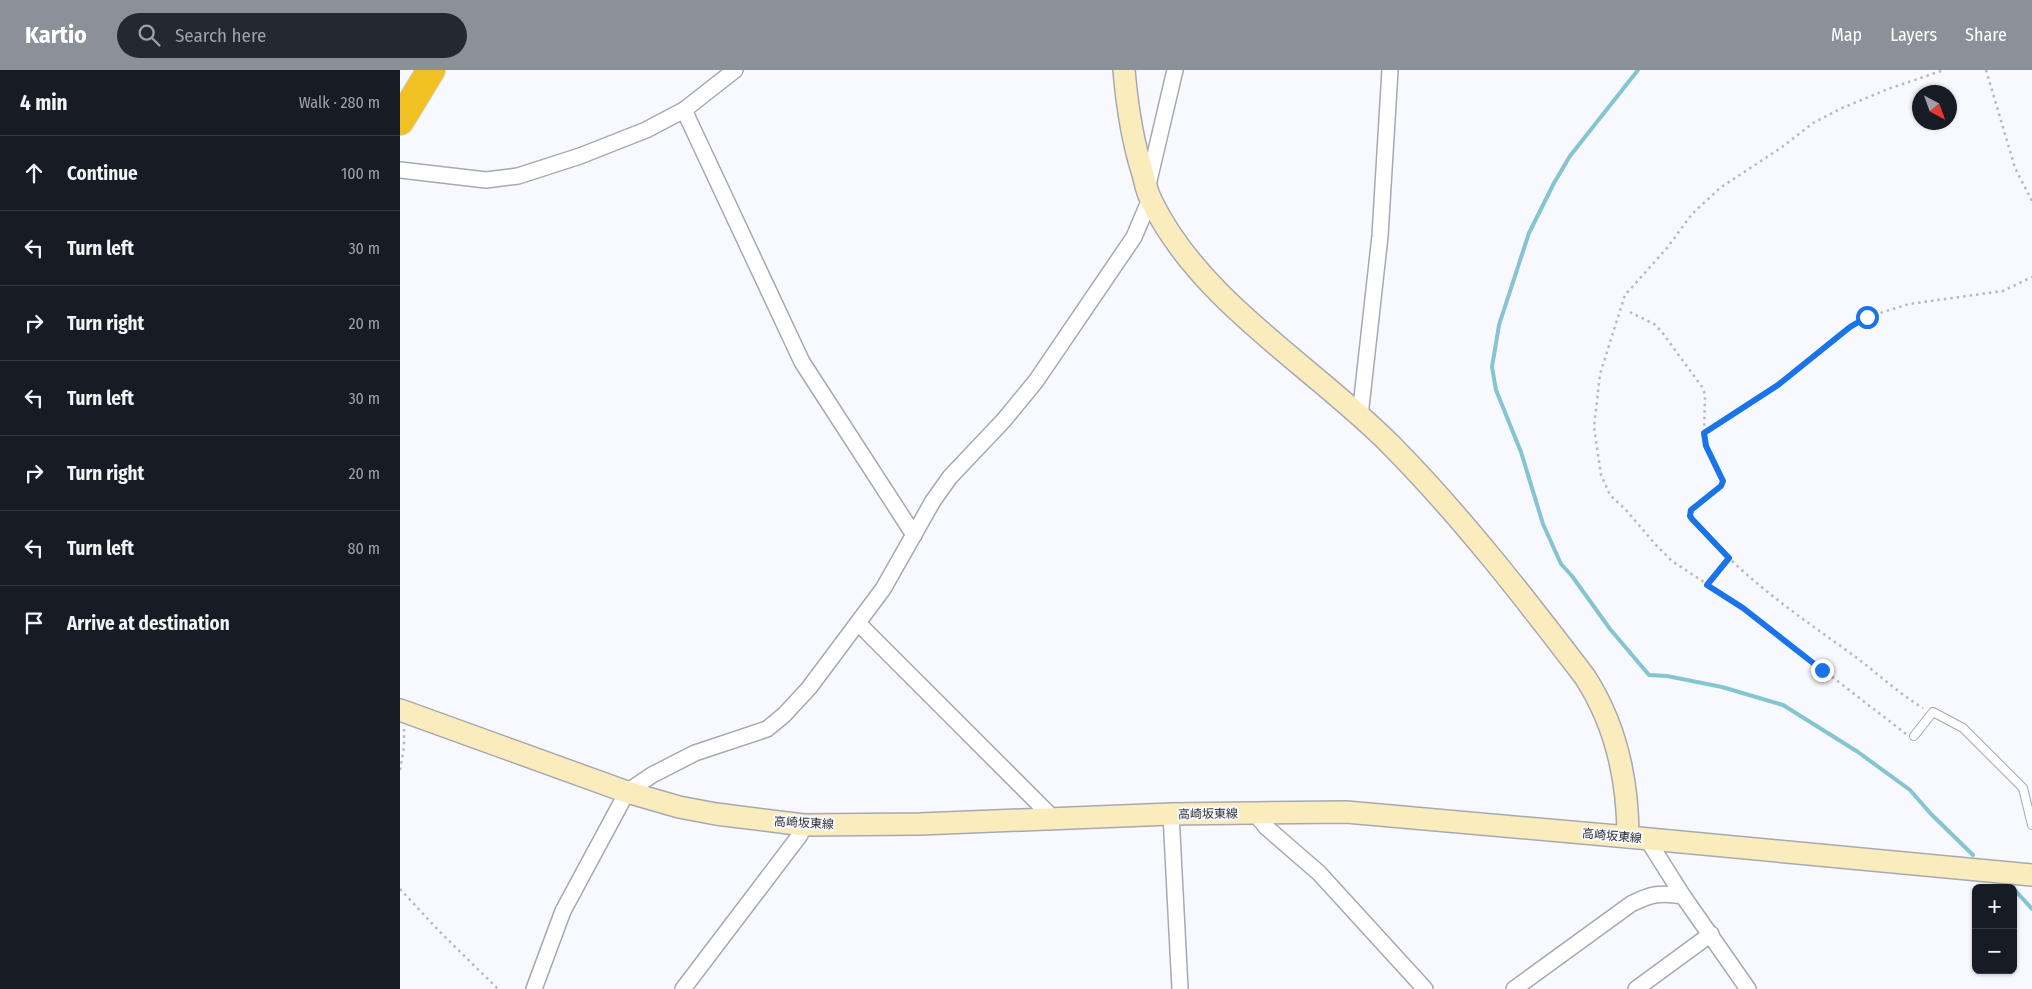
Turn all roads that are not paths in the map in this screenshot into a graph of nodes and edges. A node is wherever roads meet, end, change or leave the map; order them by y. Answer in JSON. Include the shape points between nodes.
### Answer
{"nodes":[{"id":1,"x":431,"y":70,"type":"edge"},
{"id":2,"x":735,"y":70,"type":"edge"},
{"id":3,"x":1124,"y":70,"type":"edge"},
{"id":4,"x":1176,"y":70,"type":"edge"},
{"id":5,"x":1390,"y":70,"type":"edge"},
{"id":6,"x":684,"y":110,"type":"junction"},
{"id":7,"x":400,"y":121,"type":"edge"},
{"id":8,"x":400,"y":170,"type":"edge"},
{"id":9,"x":1148,"y":194,"type":"junction"},
{"id":10,"x":1360,"y":416,"type":"junction"},
{"id":11,"x":914,"y":535,"type":"junction"},
{"id":12,"x":858,"y":624,"type":"junction"},
{"id":13,"x":402,"y":711,"type":"edge"},
{"id":14,"x":1914,"y":736,"type":"road end"},
{"id":15,"x":627,"y":792,"type":"junction"},
{"id":16,"x":1255,"y":813,"type":"junction"},
{"id":17,"x":1171,"y":814,"type":"junction"},
{"id":18,"x":1054,"y":819,"type":"junction"},
{"id":19,"x":804,"y":825,"type":"junction"},
{"id":20,"x":2032,"y":825,"type":"edge"},
{"id":21,"x":1637,"y":838,"type":"junction"},
{"id":22,"x":2032,"y":875,"type":"edge"},
{"id":23,"x":1683,"y":896,"type":"junction"},
{"id":24,"x":1711,"y":934,"type":"junction"},
{"id":25,"x":534,"y":989,"type":"edge"},
{"id":26,"x":683,"y":989,"type":"edge"},
{"id":27,"x":1180,"y":989,"type":"edge"},
{"id":28,"x":1425,"y":989,"type":"edge"},
{"id":29,"x":1514,"y":989,"type":"edge"},
{"id":30,"x":1636,"y":989,"type":"edge"},
{"id":31,"x":1748,"y":989,"type":"edge"}],
"edges":[{"from":1,"to":7,"type":"highway"},
{"from":2,"to":6,"type":"street"},
{"from":3,"to":9,"type":"main road","via":[[1133,141]]},
{"from":4,"to":9,"type":"street"},
{"from":5,"to":10,"type":"street","via":[[1380,236]]},
{"from":6,"to":8,"type":"street","via":[[646,130],[518,176],[486,180]]},
{"from":6,"to":11,"type":"street","via":[[802,362]]},
{"from":9,"to":10,"type":"main road","via":[[1169,232],[1206,278]]},
{"from":9,"to":11,"type":"street","via":[[1134,236],[1036,381],[950,478]]},
{"from":10,"to":21,"type":"main road","via":[[1424,480],[1482,547],[1596,694],[1618,752]]},
{"from":11,"to":12,"type":"street","via":[[884,588]]},
{"from":12,"to":15,"type":"street","via":[[809,688],[767,729],[695,753]]},
{"from":12,"to":18,"type":"street"},
{"from":13,"to":15,"type":"main road","name":"高崎坂東線"},
{"from":14,"to":20,"type":"lane","via":[[1933,712],[1963,728],[2024,788]]},
{"from":15,"to":19,"type":"main road","name":"高崎坂東線","via":[[716,814]]},
{"from":15,"to":25,"type":"street","via":[[564,910]]},
{"from":16,"to":17,"type":"main road","name":"高崎坂東線"},
{"from":16,"to":21,"type":"main road","name":"高崎坂東線","via":[[1346,812]]},
{"from":16,"to":28,"type":"street","via":[[1266,827],[1319,873]]},
{"from":17,"to":18,"type":"main road","name":"高崎坂東線"},
{"from":17,"to":27,"type":"street"},
{"from":18,"to":19,"type":"main road","name":"高崎坂東線"},
{"from":19,"to":26,"type":"street","via":[[800,835]]},
{"from":21,"to":22,"type":"main road","name":"高崎坂東線"},
{"from":21,"to":23,"type":"street"},
{"from":23,"to":24,"type":"street"},
{"from":23,"to":29,"type":"street","via":[[1664,892],[1631,904]]},
{"from":24,"to":30,"type":"street"},
{"from":24,"to":31,"type":"street"}]}
